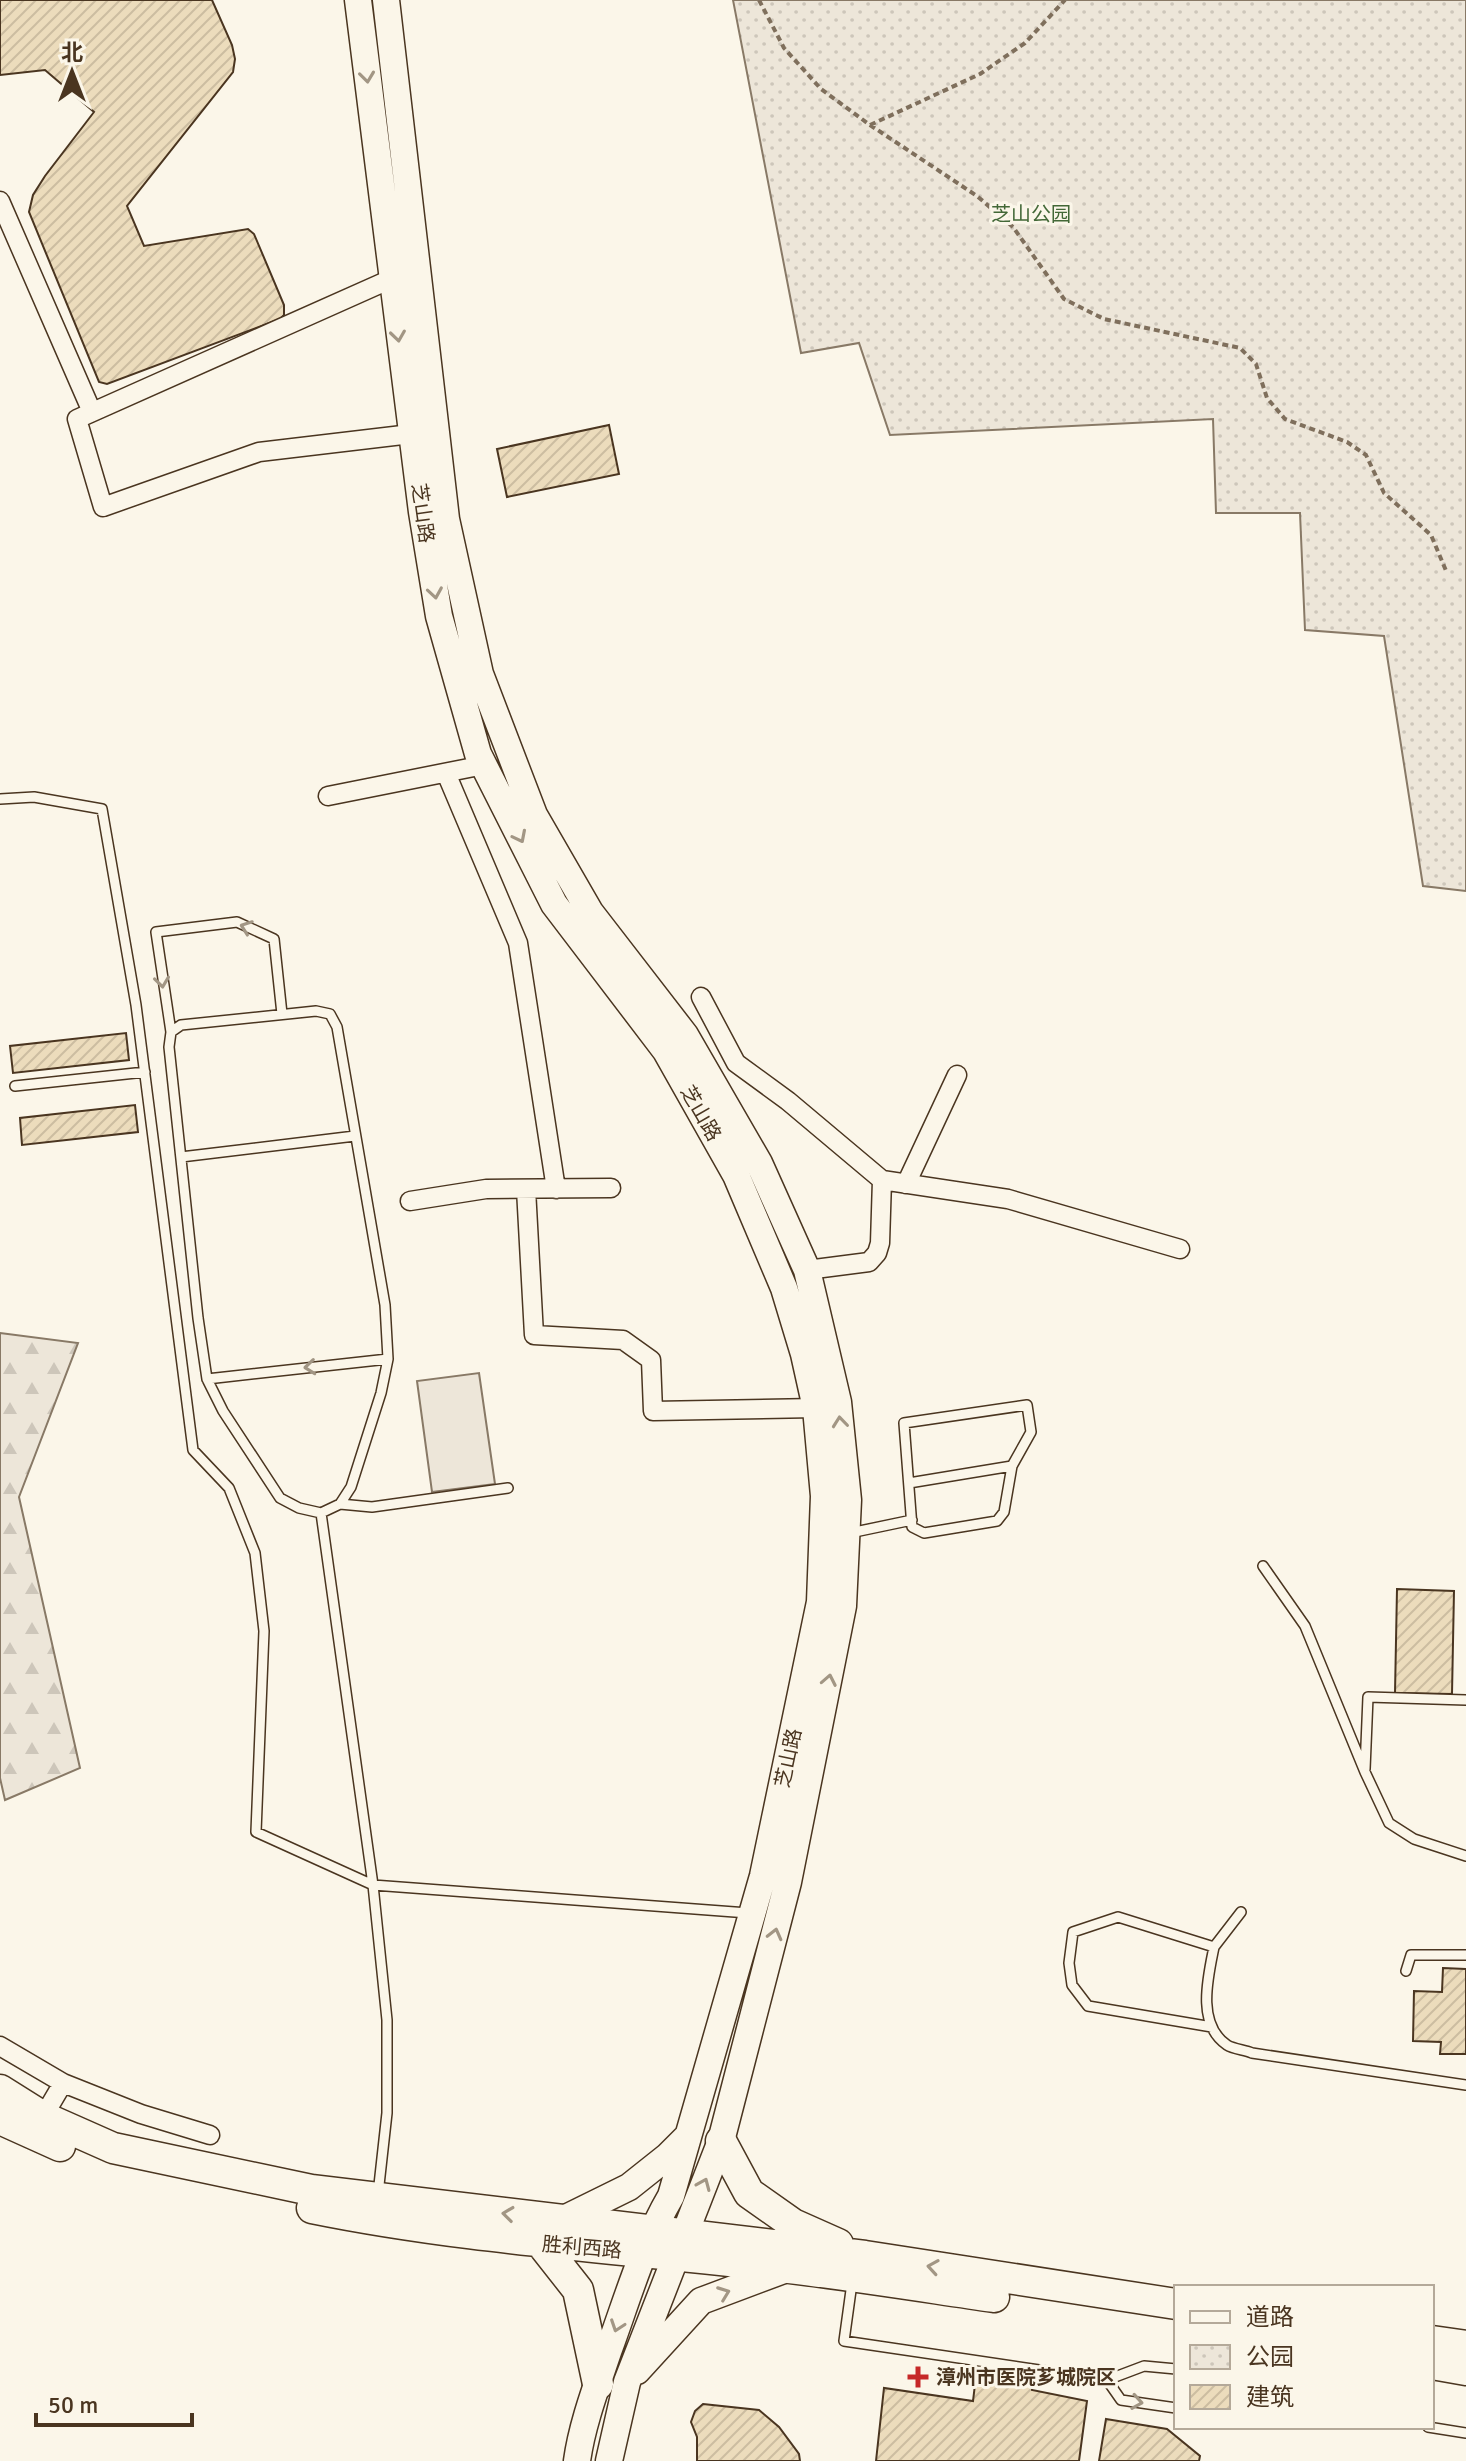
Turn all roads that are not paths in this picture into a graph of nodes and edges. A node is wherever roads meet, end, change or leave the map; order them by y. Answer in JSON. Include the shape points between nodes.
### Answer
{"nodes":[{"id":1,"x":358,"y":0,"type":"edge"},
{"id":2,"x":386,"y":0,"type":"edge"},
{"id":3,"x":0,"y":201,"type":"edge"},
{"id":4,"x":391,"y":279,"type":"junction"},
{"id":5,"x":92,"y":412,"type":"junction"},
{"id":6,"x":411,"y":434,"type":"junction"},
{"id":7,"x":484,"y":765,"type":"junction"},
{"id":8,"x":446,"y":773,"type":"junction"},
{"id":9,"x":328,"y":796,"type":"dead end"},
{"id":10,"x":0,"y":799,"type":"edge"},
{"id":11,"x":701,"y":997,"type":"dead end"},
{"id":12,"x":282,"y":1014,"type":"junction"},
{"id":13,"x":171,"y":1032,"type":"junction"},
{"id":14,"x":145,"y":1072,"type":"junction"},
{"id":15,"x":957,"y":1075,"type":"dead end"},
{"id":16,"x":15,"y":1086,"type":"dead end"},
{"id":17,"x":355,"y":1136,"type":"junction"},
{"id":18,"x":181,"y":1157,"type":"junction"},
{"id":19,"x":882,"y":1180,"type":"junction"},
{"id":20,"x":906,"y":1184,"type":"junction"},
{"id":21,"x":611,"y":1188,"type":"dead end"},
{"id":22,"x":526,"y":1189,"type":"junction"},
{"id":23,"x":556,"y":1189,"type":"junction"},
{"id":24,"x":410,"y":1201,"type":"dead end"},
{"id":25,"x":1180,"y":1249,"type":"dead end"},
{"id":26,"x":807,"y":1270,"type":"junction"},
{"id":27,"x":388,"y":1359,"type":"junction"},
{"id":28,"x":207,"y":1379,"type":"junction"},
{"id":29,"x":816,"y":1408,"type":"junction"},
{"id":30,"x":1012,"y":1466,"type":"junction"},
{"id":31,"x":909,"y":1483,"type":"junction"},
{"id":32,"x":508,"y":1488,"type":"dead end"},
{"id":33,"x":340,"y":1504,"type":"junction"},
{"id":34,"x":321,"y":1513,"type":"junction"},
{"id":35,"x":912,"y":1520,"type":"junction"},
{"id":36,"x":847,"y":1534,"type":"junction"},
{"id":37,"x":1263,"y":1566,"type":"dead end"},
{"id":38,"x":1466,"y":1700,"type":"edge"},
{"id":39,"x":1365,"y":1772,"type":"junction"},
{"id":40,"x":1466,"y":1856,"type":"edge"},
{"id":41,"x":373,"y":1885,"type":"junction"},
{"id":42,"x":1241,"y":1912,"type":"dead end"},
{"id":43,"x":752,"y":1913,"type":"junction"},
{"id":44,"x":1214,"y":1947,"type":"junction"},
{"id":45,"x":1466,"y":1955,"type":"edge"},
{"id":46,"x":1406,"y":1971,"type":"dead end"},
{"id":47,"x":1212,"y":2027,"type":"junction"},
{"id":48,"x":0,"y":2046,"type":"edge"},
{"id":49,"x":63,"y":2083,"type":"junction"},
{"id":50,"x":1466,"y":2085,"type":"edge"},
{"id":51,"x":1,"y":2100,"type":"edge"},
{"id":52,"x":43,"y":2117,"type":"junction"},
{"id":53,"x":210,"y":2135,"type":"dead end"},
{"id":54,"x":687,"y":2137,"type":"junction"},
{"id":55,"x":721,"y":2141,"type":"junction"},
{"id":56,"x":377,"y":2210,"type":"junction"},
{"id":57,"x":562,"y":2220,"type":"junction"},
{"id":58,"x":647,"y":2242,"type":"junction"},
{"id":59,"x":541,"y":2243,"type":"junction"},
{"id":60,"x":679,"y":2245,"type":"junction"},
{"id":61,"x":859,"y":2267,"type":"junction"},
{"id":62,"x":789,"y":2268,"type":"junction"},
{"id":63,"x":1174,"y":2304,"type":"edge"},
{"id":64,"x":1174,"y":2324,"type":"edge"},
{"id":65,"x":1434,"y":2341,"type":"edge"},
{"id":66,"x":1466,"y":2346,"type":"edge"},
{"id":67,"x":1434,"y":2364,"type":"edge"},
{"id":68,"x":1174,"y":2369,"type":"edge"},
{"id":69,"x":1466,"y":2370,"type":"edge"},
{"id":70,"x":1107,"y":2380,"type":"junction"},
{"id":71,"x":612,"y":2383,"type":"junction"},
{"id":72,"x":1174,"y":2408,"type":"edge"},
{"id":73,"x":1434,"y":2428,"type":"edge"},
{"id":74,"x":1466,"y":2433,"type":"edge"},
{"id":75,"x":577,"y":2461,"type":"edge"},
{"id":76,"x":609,"y":2461,"type":"edge"}],
"edges":[{"from":1,"to":4,"type":"main road","name":"芝山路","one_way":true},
{"from":2,"to":26,"type":"main road","via":[[446,519],[480,674],[534,815],[590,912],[685,1035],[759,1163]]},
{"from":3,"to":5,"type":"street"},
{"from":4,"to":5,"type":"street"},
{"from":4,"to":6,"type":"main road","name":"芝山路","one_way":true},
{"from":5,"to":6,"type":"street","via":[[77,419],[103,507],[259,452]]},
{"from":6,"to":7,"type":"main road","name":"芝山路","one_way":true,"via":[[439,616]]},
{"from":7,"to":8,"type":"street"},
{"from":7,"to":29,"type":"main road","name":"芝山路","one_way":true,"via":[[554,904],[666,1051],[736,1175],[784,1288]]},
{"from":8,"to":9,"type":"street"},
{"from":8,"to":23,"type":"street","via":[[518,943]]},
{"from":10,"to":14,"type":"lane","via":[[34,797],[102,809]]},
{"from":11,"to":19,"type":"street","via":[[736,1063]]},
{"from":12,"to":13,"type":"lane","via":[[181,1025]]},
{"from":12,"to":13,"type":"lane","one_way":true,"via":[[274,939],[237,922],[156,932]]},
{"from":12,"to":17,"type":"lane","via":[[330,1014],[337,1027]]},
{"from":13,"to":18,"type":"lane"},
{"from":14,"to":16,"type":"lane"},
{"from":14,"to":41,"type":"lane","via":[[193,1450],[229,1488],[255,1553],[264,1631],[256,1832]]},
{"from":15,"to":20,"type":"street"},
{"from":17,"to":18,"type":"lane"},
{"from":17,"to":27,"type":"lane","via":[[385,1305]]},
{"from":18,"to":28,"type":"lane"},
{"from":19,"to":20,"type":"street"},
{"from":19,"to":26,"type":"street","via":[[877,1253],[869,1262]]},
{"from":20,"to":25,"type":"street","via":[[1008,1199]]},
{"from":21,"to":23,"type":"street"},
{"from":22,"to":23,"type":"street"},
{"from":22,"to":24,"type":"street","via":[[486,1189]]},
{"from":22,"to":29,"type":"street","via":[[534,1335],[623,1340],[651,1360],[653,1411]]},
{"from":36,"to":26,"type":"main road","one_way":true,"via":[[838,1402]]},
{"from":27,"to":28,"type":"lane","one_way":true},
{"from":27,"to":33,"type":"lane","via":[[351,1487]]},
{"from":28,"to":34,"type":"lane","via":[[280,1498]]},
{"from":29,"to":43,"type":"main road","name":"芝山路","via":[[824,1496],[820,1602]]},
{"from":30,"to":31,"type":"lane"},
{"from":30,"to":31,"type":"lane","via":[[1031,1432],[1027,1405],[904,1423]]},
{"from":30,"to":35,"type":"lane","via":[[1004,1512],[997,1521],[924,1533],[912,1527]]},
{"from":31,"to":35,"type":"lane"},
{"from":32,"to":33,"type":"lane","via":[[372,1507]]},
{"from":33,"to":34,"type":"lane"},
{"from":34,"to":41,"type":"lane"},
{"from":35,"to":36,"type":"lane"},
{"from":55,"to":36,"type":"main road","one_way":true,"via":[[788,1882],[843,1606]]},
{"from":37,"to":39,"type":"lane","via":[[1305,1626]]},
{"from":38,"to":39,"type":"lane","via":[[1368,1697]]},
{"from":39,"to":40,"type":"lane","via":[[1389,1823],[1414,1839]]},
{"from":41,"to":43,"type":"lane"},
{"from":41,"to":56,"type":"lane","via":[[387,2020],[387,2113]]},
{"from":42,"to":44,"type":"lane"},
{"from":43,"to":54,"type":"main road","name":"芝山路"},
{"from":44,"to":47,"type":"lane","via":[[1206,1998]]},
{"from":44,"to":47,"type":"lane","via":[[1118,1917],[1073,1932],[1069,1963],[1072,1985],[1088,2006]]},
{"from":45,"to":46,"type":"lane","via":[[1411,1955]]},
{"from":47,"to":50,"type":"lane","via":[[1228,2045],[1252,2053]]},
{"from":48,"to":49,"type":"street"},
{"from":49,"to":52,"type":"street"},
{"from":49,"to":53,"type":"street"},
{"from":51,"to":52,"type":"main road"},
{"from":51,"to":56,"type":"main road","name":"胜利西路","via":[[103,2166]]},
{"from":52,"to":56,"type":"main road","via":[[113,2148],[311,2190]]},
{"from":54,"to":57,"type":"main road","via":[[629,2187]]},
{"from":54,"to":58,"type":"main road","name":"芝山路","via":[[671,2196]]},
{"from":60,"to":55,"type":"main road","one_way":true},
{"from":55,"to":61,"type":"main road","via":[[749,2193]]},
{"from":57,"to":56,"type":"main road","one_way":true},
{"from":56,"to":59,"type":"main road","name":"胜利西路"},
{"from":57,"to":58,"type":"main road"},
{"from":58,"to":59,"type":"main road","name":"胜利西路"},
{"from":58,"to":60,"type":"main road","name":"胜利西路"},
{"from":58,"to":71,"type":"main road","name":"芝山路","one_way":true},
{"from":59,"to":71,"type":"main road","via":[[578,2290]]},
{"from":60,"to":61,"type":"main road"},
{"from":60,"to":62,"type":"main road","name":"胜利西路"},
{"from":60,"to":71,"type":"main road"},
{"from":61,"to":62,"type":"main road","name":"胜利西路"},
{"from":63,"to":61,"type":"main road","one_way":true},
{"from":61,"to":64,"type":"main road","name":"胜利西路"},
{"from":61,"to":70,"type":"lane","via":[[844,2341]]},
{"from":71,"to":62,"type":"main road","one_way":true,"via":[[701,2301]]},
{"from":65,"to":66,"type":"main road"},
{"from":67,"to":69,"type":"main road"},
{"from":68,"to":70,"type":"lane","via":[[1144,2366]]},
{"from":70,"to":72,"type":"lane","one_way":true,"via":[[1121,2400]]},
{"from":71,"to":75,"type":"main road"},
{"from":71,"to":76,"type":"main road"},
{"from":73,"to":74,"type":"lane"}]}
